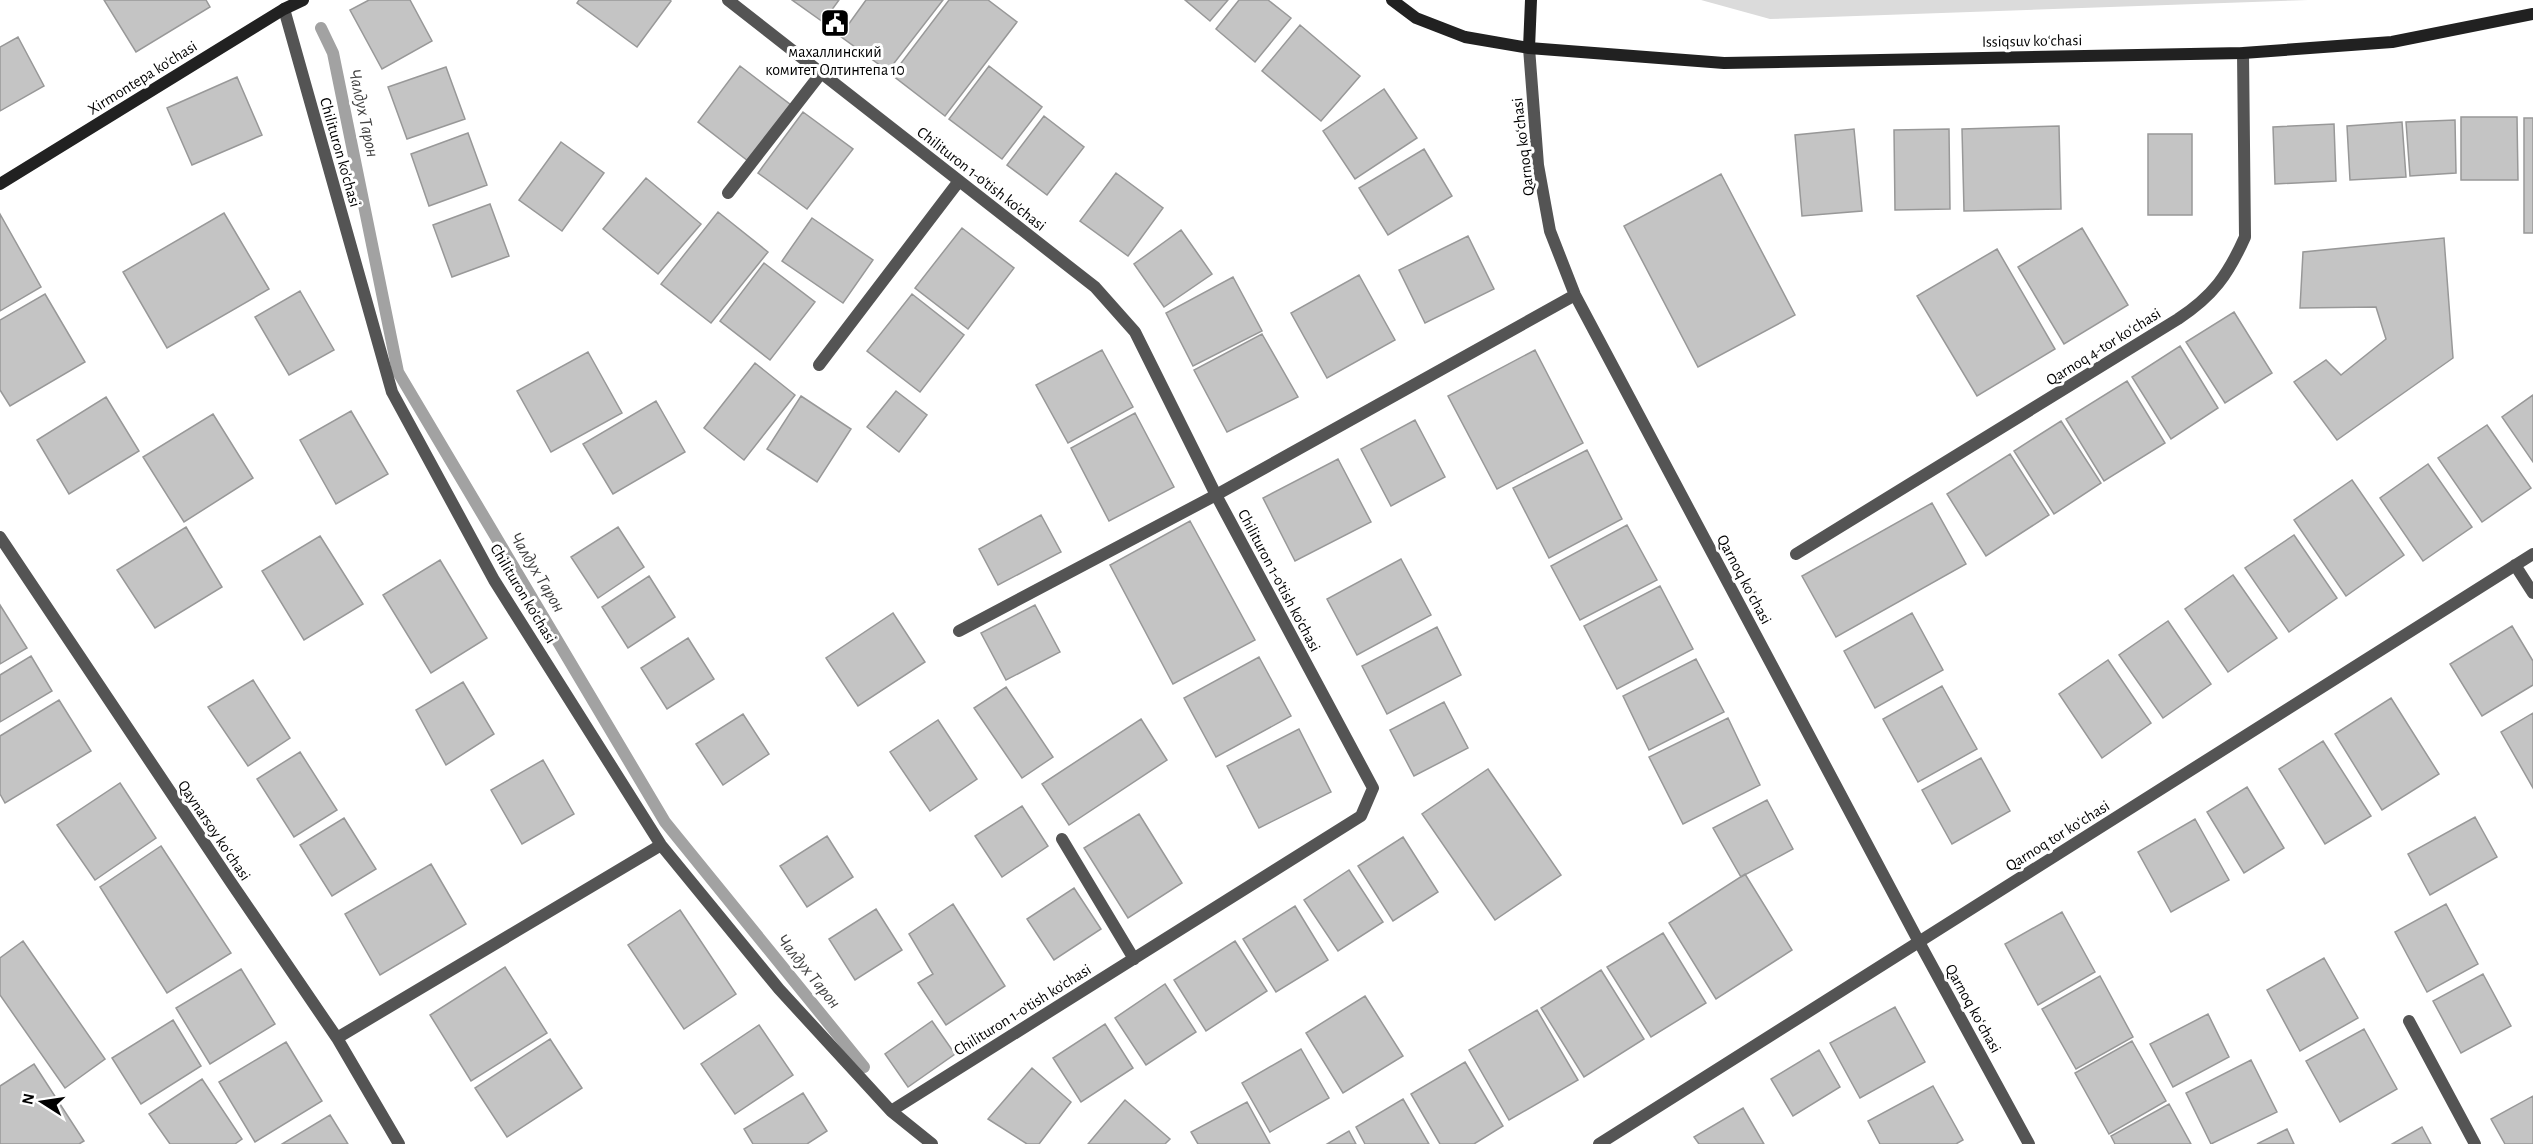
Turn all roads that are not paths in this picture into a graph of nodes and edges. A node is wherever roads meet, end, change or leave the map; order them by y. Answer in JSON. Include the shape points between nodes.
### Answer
{"nodes":[{"id":1,"x":303,"y":0,"type":"edge"},
{"id":2,"x":729,"y":0,"type":"edge"},
{"id":3,"x":1392,"y":0,"type":"edge"},
{"id":4,"x":1531,"y":0,"type":"edge"},
{"id":5,"x":284,"y":9,"type":"junction"},
{"id":6,"x":2533,"y":14,"type":"edge"},
{"id":7,"x":1529,"y":48,"type":"junction"},
{"id":8,"x":2242,"y":53,"type":"junction"},
{"id":9,"x":822,"y":72,"type":"junction"},
{"id":10,"x":959,"y":181,"type":"junction"},
{"id":11,"x":0,"y":184,"type":"edge"},
{"id":12,"x":728,"y":193,"type":"dead end"},
{"id":13,"x":1575,"y":295,"type":"junction"},
{"id":14,"x":819,"y":365,"type":"dead end"},
{"id":15,"x":1216,"y":495,"type":"junction"},
{"id":16,"x":0,"y":537,"type":"edge"},
{"id":17,"x":1796,"y":554,"type":"dead end"},
{"id":18,"x":2533,"y":554,"type":"edge"},
{"id":19,"x":2515,"y":566,"type":"junction"},
{"id":20,"x":2533,"y":593,"type":"edge"},
{"id":21,"x":959,"y":631,"type":"dead end"},
{"id":22,"x":1062,"y":839,"type":"dead end"},
{"id":23,"x":661,"y":845,"type":"junction"},
{"id":24,"x":1919,"y":942,"type":"junction"},
{"id":25,"x":1134,"y":958,"type":"junction"},
{"id":26,"x":2409,"y":1021,"type":"dead end"},
{"id":27,"x":338,"y":1038,"type":"junction"},
{"id":28,"x":891,"y":1111,"type":"junction"},
{"id":29,"x":399,"y":1144,"type":"edge"},
{"id":30,"x":932,"y":1144,"type":"edge"},
{"id":31,"x":1599,"y":1144,"type":"edge"},
{"id":32,"x":2029,"y":1144,"type":"edge"},
{"id":33,"x":2475,"y":1144,"type":"edge"}],
"edges":[{"from":1,"to":5,"type":"street","name":"Xirmontepa ko'chasi"},
{"from":2,"to":9,"type":"street","name":"Chilituron 1-o'tish ko'chasi"},
{"from":3,"to":7,"type":"street","name":"Issiqsuv koʻchasi","via":[[1416,18],[1466,36]]},
{"from":4,"to":7,"type":"street","name":"Qarnoq koʻchasi"},
{"from":5,"to":11,"type":"street","name":"Xirmontepa ko'chasi"},
{"from":5,"to":23,"type":"street","name":"Chilituron ko'chasi","via":[[392,392],[494,580]]},
{"from":6,"to":8,"type":"street","name":"Issiqsuv koʻchasi","via":[[2392,42]]},
{"from":7,"to":8,"type":"street","name":"Issiqsuv koʻchasi","via":[[1724,63]]},
{"from":7,"to":13,"type":"street","name":"Qarnoq koʻchasi","via":[[1538,165],[1550,231]]},
{"from":8,"to":17,"type":"street","name":"Qarnoq 4-tor koʻchasi","via":[[2245,237],[2217,287],[2178,319]]},
{"from":9,"to":10,"type":"street","name":"Chilituron 1-o'tish ko'chasi"},
{"from":9,"to":12,"type":"street"},
{"from":10,"to":14,"type":"street"},
{"from":10,"to":15,"type":"street","name":"Chilituron 1-o'tish ko'chasi","via":[[1095,287],[1135,332]]},
{"from":13,"to":15,"type":"street"},
{"from":13,"to":24,"type":"street","name":"Qarnoq koʻchasi"},
{"from":15,"to":21,"type":"street"},
{"from":15,"to":25,"type":"street","name":"Chilituron 1-o'tish ko'chasi","via":[[1373,788],[1361,816]]},
{"from":16,"to":27,"type":"street","name":"Qaynarsoy koʻchasi"},
{"from":18,"to":19,"type":"street","name":"Qarnoq tor koʻchasi"},
{"from":19,"to":20,"type":"street"},
{"from":19,"to":24,"type":"street","name":"Qarnoq tor koʻchasi"},
{"from":22,"to":25,"type":"street"},
{"from":23,"to":27,"type":"street"},
{"from":23,"to":28,"type":"street","name":"Chilituron ko'chasi","via":[[779,989]]},
{"from":24,"to":31,"type":"street","name":"Qarnoq tor koʻchasi"},
{"from":24,"to":32,"type":"street","name":"Qarnoq koʻchasi"},
{"from":25,"to":28,"type":"street","name":"Chilituron 1-o'tish ko'chasi"},
{"from":26,"to":33,"type":"street"},
{"from":27,"to":29,"type":"street","name":"Qaynarsoy koʻchasi"},
{"from":28,"to":30,"type":"street","name":"Chilituron ko'chasi"}]}
